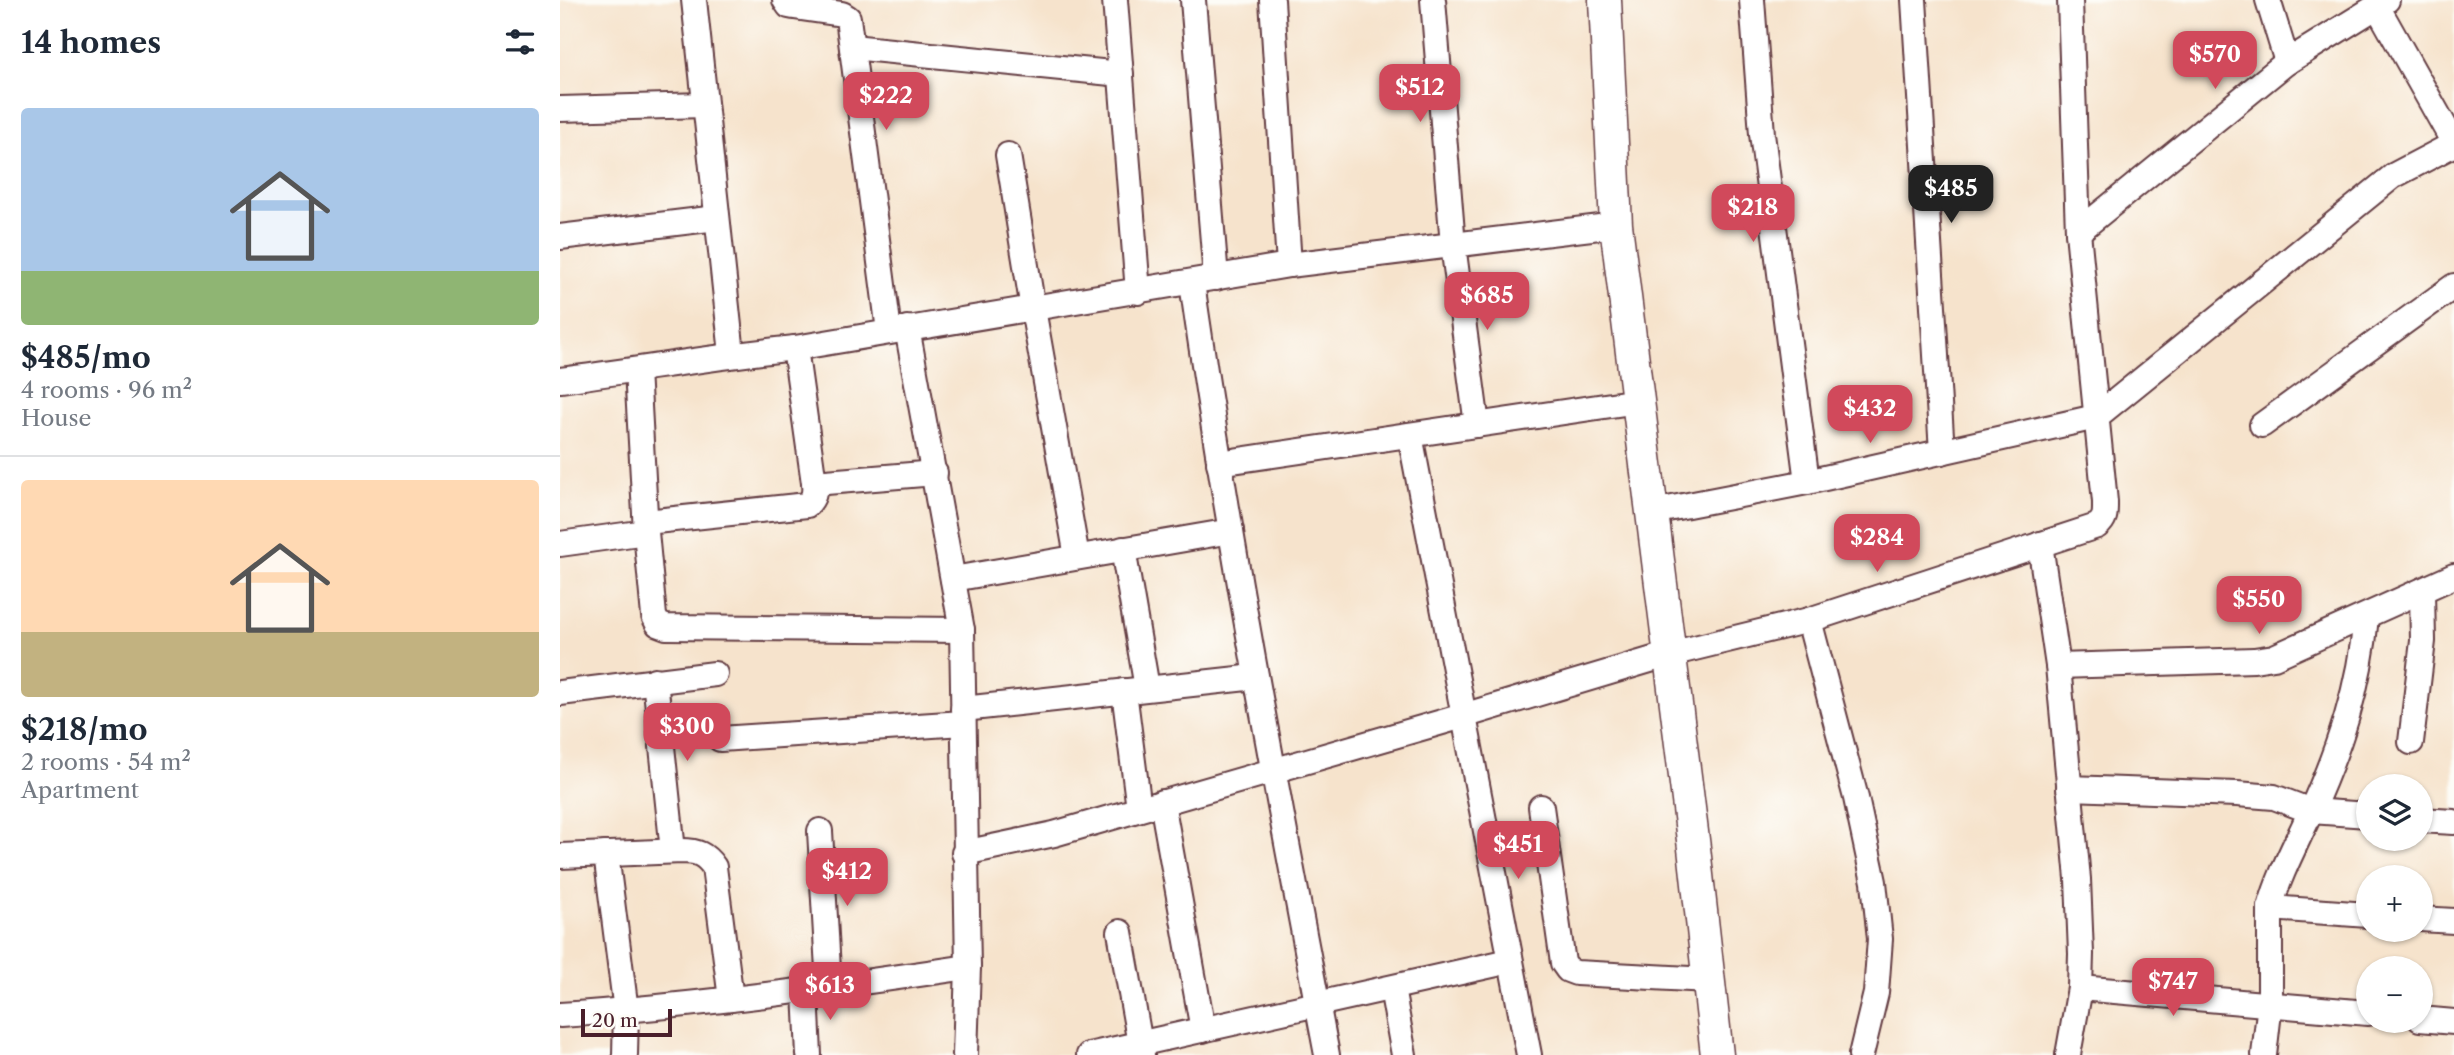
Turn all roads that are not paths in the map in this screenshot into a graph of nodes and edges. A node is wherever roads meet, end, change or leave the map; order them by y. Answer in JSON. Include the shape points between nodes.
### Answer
{"nodes":[{"id":1,"x":694,"y":0,"type":"edge"},
{"id":2,"x":785,"y":0,"type":"edge"},
{"id":3,"x":1115,"y":0,"type":"edge"},
{"id":4,"x":1193,"y":0,"type":"edge"},
{"id":5,"x":1272,"y":0,"type":"edge"},
{"id":6,"x":1433,"y":0,"type":"edge"},
{"id":7,"x":1605,"y":0,"type":"edge"},
{"id":8,"x":1752,"y":0,"type":"edge"},
{"id":9,"x":1914,"y":0,"type":"edge"},
{"id":10,"x":2070,"y":0,"type":"edge"},
{"id":11,"x":2268,"y":0,"type":"edge"},
{"id":12,"x":2382,"y":3,"type":"edge"},
{"id":13,"x":852,"y":47,"type":"junction"},
{"id":14,"x":2287,"y":62,"type":"junction"},
{"id":15,"x":1121,"y":74,"type":"junction"},
{"id":16,"x":704,"y":105,"type":"junction"},
{"id":17,"x":560,"y":109,"type":"edge"},
{"id":18,"x":2454,"y":144,"type":"edge"},
{"id":19,"x":1008,"y":155,"type":"dead end"},
{"id":20,"x":717,"y":218,"type":"junction"},
{"id":21,"x":1616,"y":225,"type":"junction"},
{"id":22,"x":2078,"y":232,"type":"junction"},
{"id":23,"x":560,"y":237,"type":"edge"},
{"id":24,"x":1453,"y":245,"type":"junction"},
{"id":25,"x":1289,"y":265,"type":"junction"},
{"id":26,"x":1216,"y":278,"type":"junction"},
{"id":27,"x":1192,"y":283,"type":"junction"},
{"id":28,"x":2454,"y":286,"type":"edge"},
{"id":29,"x":1138,"y":292,"type":"junction"},
{"id":30,"x":1032,"y":309,"type":"junction"},
{"id":31,"x":898,"y":329,"type":"junction"},
{"id":32,"x":795,"y":348,"type":"junction"},
{"id":33,"x":732,"y":354,"type":"junction"},
{"id":34,"x":637,"y":370,"type":"junction"},
{"id":35,"x":560,"y":380,"type":"edge"},
{"id":36,"x":1638,"y":401,"type":"junction"},
{"id":37,"x":2096,"y":417,"type":"junction"},
{"id":38,"x":1477,"y":425,"type":"junction"},
{"id":39,"x":2262,"y":425,"type":"dead end"},
{"id":40,"x":1410,"y":435,"type":"junction"},
{"id":41,"x":1942,"y":452,"type":"junction"},
{"id":42,"x":1219,"y":463,"type":"junction"},
{"id":43,"x":935,"y":473,"type":"junction"},
{"id":44,"x":1807,"y":482,"type":"junction"},
{"id":45,"x":814,"y":483,"type":"junction"},
{"id":46,"x":1652,"y":512,"type":"junction"},
{"id":47,"x":646,"y":527,"type":"junction"},
{"id":48,"x":1231,"y":531,"type":"junction"},
{"id":49,"x":560,"y":544,"type":"edge"},
{"id":50,"x":2039,"y":544,"type":"junction"},
{"id":51,"x":1123,"y":550,"type":"junction"},
{"id":52,"x":1077,"y":557,"type":"junction"},
{"id":53,"x":2454,"y":576,"type":"edge"},
{"id":54,"x":953,"y":579,"type":"junction"},
{"id":55,"x":2422,"y":591,"type":"junction"},
{"id":56,"x":2366,"y":617,"type":"junction"},
{"id":57,"x":1810,"y":620,"type":"junction"},
{"id":58,"x":962,"y":629,"type":"junction"},
{"id":59,"x":1670,"y":654,"type":"junction"},
{"id":60,"x":2058,"y":666,"type":"junction"},
{"id":61,"x":715,"y":674,"type":"dead end"},
{"id":62,"x":1256,"y":677,"type":"junction"},
{"id":63,"x":655,"y":680,"type":"junction"},
{"id":64,"x":1136,"y":690,"type":"junction"},
{"id":65,"x":560,"y":692,"type":"edge"},
{"id":66,"x":963,"y":716,"type":"junction"},
{"id":67,"x":1463,"y":716,"type":"junction"},
{"id":68,"x":720,"y":739,"type":"dead end"},
{"id":69,"x":2411,"y":742,"type":"dead end"},
{"id":70,"x":1272,"y":771,"type":"junction"},
{"id":71,"x":2070,"y":788,"type":"junction"},
{"id":72,"x":1151,"y":806,"type":"junction"},
{"id":73,"x":1541,"y":807,"type":"dead end"},
{"id":74,"x":2311,"y":811,"type":"junction"},
{"id":75,"x":2356,"y":814,"type":"edge"},
{"id":76,"x":2433,"y":821,"type":"edge"},
{"id":77,"x":2454,"y":822,"type":"edge"},
{"id":78,"x":820,"y":831,"type":"dead end"},
{"id":79,"x":673,"y":851,"type":"junction"},
{"id":80,"x":964,"y":853,"type":"junction"},
{"id":81,"x":606,"y":854,"type":"junction"},
{"id":82,"x":560,"y":856,"type":"edge"},
{"id":83,"x":2270,"y":908,"type":"junction"},
{"id":84,"x":2356,"y":914,"type":"edge"},
{"id":85,"x":2433,"y":920,"type":"edge"},
{"id":86,"x":2454,"y":921,"type":"edge"},
{"id":87,"x":1120,"y":932,"type":"dead end"},
{"id":88,"x":1510,"y":961,"type":"junction"},
{"id":89,"x":968,"y":967,"type":"junction"},
{"id":90,"x":1709,"y":980,"type":"junction"},
{"id":91,"x":1392,"y":988,"type":"junction"},
{"id":92,"x":2080,"y":988,"type":"junction"},
{"id":93,"x":818,"y":989,"type":"junction"},
{"id":94,"x":731,"y":999,"type":"junction"},
{"id":95,"x":2270,"y":1003,"type":"junction"},
{"id":96,"x":1318,"y":1005,"type":"junction"},
{"id":97,"x":626,"y":1011,"type":"junction"},
{"id":98,"x":2356,"y":1012,"type":"edge"},
{"id":99,"x":560,"y":1015,"type":"edge"},
{"id":100,"x":2433,"y":1020,"type":"edge"},
{"id":101,"x":2454,"y":1022,"type":"edge"},
{"id":102,"x":1203,"y":1030,"type":"junction"},
{"id":103,"x":1141,"y":1049,"type":"edge"},
{"id":104,"x":625,"y":1055,"type":"edge"},
{"id":105,"x":809,"y":1055,"type":"edge"},
{"id":106,"x":965,"y":1055,"type":"edge"},
{"id":107,"x":1089,"y":1055,"type":"edge"},
{"id":108,"x":1327,"y":1055,"type":"edge"},
{"id":109,"x":1404,"y":1055,"type":"edge"},
{"id":110,"x":1529,"y":1055,"type":"edge"},
{"id":111,"x":1717,"y":1055,"type":"edge"},
{"id":112,"x":1861,"y":1055,"type":"edge"},
{"id":113,"x":2068,"y":1055,"type":"edge"},
{"id":114,"x":2264,"y":1055,"type":"edge"}],
"edges":[{"from":1,"to":16,"type":"street"},
{"from":2,"to":13,"type":"street","via":[[789,6],[848,18]]},
{"from":3,"to":15,"type":"street"},
{"from":4,"to":26,"type":"street"},
{"from":5,"to":25,"type":"street"},
{"from":6,"to":24,"type":"street"},
{"from":7,"to":21,"type":"street"},
{"from":8,"to":44,"type":"street","via":[[1762,134]]},
{"from":9,"to":41,"type":"street"},
{"from":10,"to":22,"type":"street"},
{"from":11,"to":14,"type":"street"},
{"from":12,"to":14,"type":"street"},
{"from":12,"to":18,"type":"street"},
{"from":13,"to":15,"type":"street"},
{"from":13,"to":31,"type":"street"},
{"from":14,"to":22,"type":"street"},
{"from":15,"to":29,"type":"street"},
{"from":16,"to":17,"type":"street"},
{"from":16,"to":20,"type":"street"},
{"from":18,"to":37,"type":"street","via":[[2393,176]]},
{"from":19,"to":30,"type":"street"},
{"from":20,"to":23,"type":"street"},
{"from":20,"to":33,"type":"street"},
{"from":21,"to":24,"type":"street"},
{"from":21,"to":36,"type":"street"},
{"from":22,"to":37,"type":"street"},
{"from":24,"to":25,"type":"street"},
{"from":24,"to":38,"type":"street"},
{"from":25,"to":26,"type":"street"},
{"from":26,"to":27,"type":"street"},
{"from":27,"to":29,"type":"street"},
{"from":27,"to":42,"type":"street"},
{"from":28,"to":39,"type":"street"},
{"from":29,"to":30,"type":"street"},
{"from":30,"to":31,"type":"street"},
{"from":30,"to":52,"type":"street"},
{"from":31,"to":32,"type":"street"},
{"from":31,"to":43,"type":"street"},
{"from":32,"to":33,"type":"street"},
{"from":32,"to":45,"type":"street"},
{"from":33,"to":34,"type":"street"},
{"from":34,"to":35,"type":"street"},
{"from":34,"to":47,"type":"street"},
{"from":36,"to":38,"type":"street"},
{"from":36,"to":46,"type":"street"},
{"from":37,"to":41,"type":"street"},
{"from":37,"to":50,"type":"street","via":[[2103,522]]},
{"from":38,"to":40,"type":"street"},
{"from":40,"to":42,"type":"street"},
{"from":40,"to":67,"type":"street"},
{"from":41,"to":44,"type":"street"},
{"from":42,"to":48,"type":"street"},
{"from":43,"to":45,"type":"street"},
{"from":43,"to":54,"type":"street"},
{"from":44,"to":46,"type":"street"},
{"from":45,"to":47,"type":"street","via":[[813,500],[807,505]]},
{"from":46,"to":59,"type":"street"},
{"from":47,"to":49,"type":"street"},
{"from":47,"to":58,"type":"street","via":[[654,616],[666,627]]},
{"from":48,"to":51,"type":"street"},
{"from":48,"to":62,"type":"street"},
{"from":50,"to":57,"type":"street"},
{"from":50,"to":60,"type":"street"},
{"from":51,"to":52,"type":"street"},
{"from":51,"to":64,"type":"street"},
{"from":52,"to":54,"type":"street"},
{"from":53,"to":55,"type":"street"},
{"from":54,"to":58,"type":"street"},
{"from":55,"to":56,"type":"street"},
{"from":55,"to":69,"type":"street","via":[[2423,641]]},
{"from":56,"to":60,"type":"street","via":[[2274,657]]},
{"from":56,"to":74,"type":"street","via":[[2347,722]]},
{"from":57,"to":59,"type":"street"},
{"from":57,"to":112,"type":"street","via":[[1856,798],[1875,893],[1880,939],[1876,993]]},
{"from":58,"to":66,"type":"street"},
{"from":59,"to":67,"type":"street"},
{"from":59,"to":90,"type":"street"},
{"from":60,"to":71,"type":"street"},
{"from":61,"to":63,"type":"street"},
{"from":62,"to":64,"type":"street"},
{"from":62,"to":70,"type":"street"},
{"from":63,"to":65,"type":"street"},
{"from":63,"to":79,"type":"street"},
{"from":64,"to":66,"type":"street"},
{"from":64,"to":72,"type":"street"},
{"from":66,"to":68,"type":"street"},
{"from":66,"to":80,"type":"street"},
{"from":67,"to":70,"type":"street"},
{"from":67,"to":88,"type":"street"},
{"from":70,"to":72,"type":"street"},
{"from":70,"to":96,"type":"street"},
{"from":71,"to":74,"type":"street","via":[[2274,797]]},
{"from":71,"to":92,"type":"street"},
{"from":72,"to":80,"type":"street","via":[[1054,834]]},
{"from":72,"to":102,"type":"street"},
{"from":73,"to":90,"type":"street","via":[[1563,964],[1568,970]]},
{"from":74,"to":75,"type":"street"},
{"from":74,"to":83,"type":"street"},
{"from":76,"to":77,"type":"street"},
{"from":78,"to":93,"type":"street"},
{"from":79,"to":81,"type":"street"},
{"from":79,"to":94,"type":"street","via":[[696,851],[714,867]]},
{"from":80,"to":89,"type":"street"},
{"from":81,"to":82,"type":"street"},
{"from":81,"to":97,"type":"street"},
{"from":83,"to":84,"type":"street"},
{"from":83,"to":95,"type":"street"},
{"from":85,"to":86,"type":"street"},
{"from":87,"to":103,"type":"street"},
{"from":88,"to":91,"type":"street"},
{"from":88,"to":110,"type":"street"},
{"from":89,"to":93,"type":"street"},
{"from":89,"to":106,"type":"street"},
{"from":90,"to":111,"type":"street"},
{"from":91,"to":96,"type":"street"},
{"from":91,"to":109,"type":"street"},
{"from":92,"to":95,"type":"street"},
{"from":92,"to":113,"type":"street"},
{"from":93,"to":94,"type":"street"},
{"from":93,"to":105,"type":"street"},
{"from":94,"to":97,"type":"street"},
{"from":95,"to":98,"type":"street"},
{"from":95,"to":114,"type":"street"},
{"from":96,"to":102,"type":"street"},
{"from":96,"to":108,"type":"street"},
{"from":97,"to":99,"type":"street"},
{"from":97,"to":104,"type":"street"},
{"from":100,"to":101,"type":"street"},
{"from":102,"to":103,"type":"street"},
{"from":103,"to":107,"type":"street"}]}
